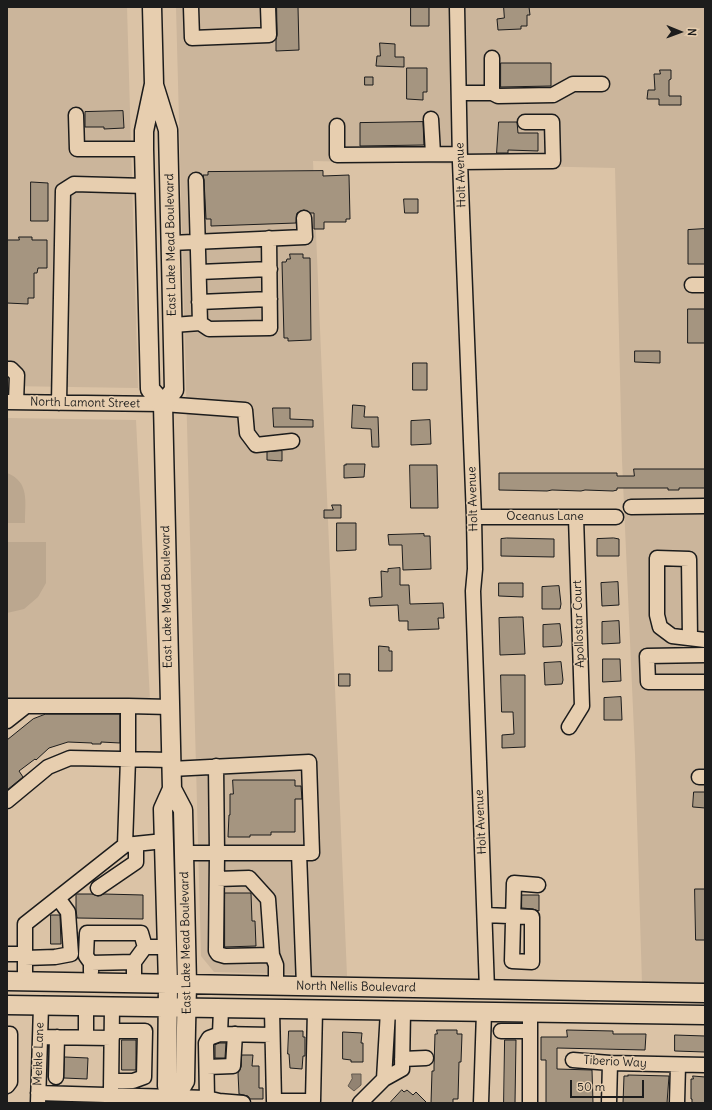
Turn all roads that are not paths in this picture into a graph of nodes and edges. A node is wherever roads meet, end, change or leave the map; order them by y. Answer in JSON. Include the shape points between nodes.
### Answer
{"nodes":[{"id":1,"x":152,"y":7,"type":"edge"},
{"id":2,"x":191,"y":7,"type":"edge"},
{"id":3,"x":268,"y":7,"type":"edge"},
{"id":4,"x":457,"y":7,"type":"edge"},
{"id":5,"x":492,"y":58,"type":"dead end"},
{"id":6,"x":154,"y":84,"type":"junction"},
{"id":7,"x":602,"y":84,"type":"dead end"},
{"id":8,"x":459,"y":93,"type":"junction"},
{"id":9,"x":492,"y":93,"type":"junction"},
{"id":10,"x":76,"y":115,"type":"dead end"},
{"id":11,"x":432,"y":120,"type":"dead end"},
{"id":12,"x":525,"y":122,"type":"dead end"},
{"id":13,"x":337,"y":126,"type":"dead end"},
{"id":14,"x":144,"y":150,"type":"junction"},
{"id":15,"x":433,"y":154,"type":"junction"},
{"id":16,"x":460,"y":158,"type":"junction"},
{"id":17,"x":196,"y":180,"type":"dead end"},
{"id":18,"x":145,"y":186,"type":"junction"},
{"id":19,"x":304,"y":218,"type":"dead end"},
{"id":20,"x":269,"y":238,"type":"junction"},
{"id":21,"x":198,"y":241,"type":"junction"},
{"id":22,"x":171,"y":242,"type":"junction"},
{"id":23,"x":270,"y":269,"type":"junction"},
{"id":24,"x":199,"y":272,"type":"junction"},
{"id":25,"x":172,"y":297,"type":"junction"},
{"id":26,"x":270,"y":299,"type":"junction"},
{"id":27,"x":200,"y":302,"type":"junction"},
{"id":28,"x":200,"y":323,"type":"junction"},
{"id":29,"x":173,"y":324,"type":"junction"},
{"id":30,"x":7,"y":369,"type":"edge"},
{"id":31,"x":12,"y":402,"type":"edge"},
{"id":32,"x":59,"y":403,"type":"junction"},
{"id":33,"x":163,"y":404,"type":"junction"},
{"id":34,"x":292,"y":440,"type":"dead end"},
{"id":35,"x":705,"y":506,"type":"edge"},
{"id":36,"x":630,"y":507,"type":"dead end"},
{"id":37,"x":474,"y":517,"type":"junction"},
{"id":38,"x":576,"y":517,"type":"junction"},
{"id":39,"x":616,"y":517,"type":"dead end"},
{"id":40,"x":690,"y":638,"type":"junction"},
{"id":41,"x":705,"y":640,"type":"edge"},
{"id":42,"x":705,"y":655,"type":"edge"},
{"id":43,"x":705,"y":682,"type":"edge"},
{"id":44,"x":7,"y":706,"type":"edge"},
{"id":45,"x":26,"y":706,"type":"junction"},
{"id":46,"x":128,"y":706,"type":"junction"},
{"id":47,"x":170,"y":707,"type":"junction"},
{"id":48,"x":7,"y":721,"type":"edge"},
{"id":49,"x":570,"y":727,"type":"dead end"},
{"id":50,"x":128,"y":759,"type":"junction"},
{"id":51,"x":171,"y":764,"type":"junction"},
{"id":52,"x":216,"y":766,"type":"junction"},
{"id":53,"x":172,"y":789,"type":"junction"},
{"id":54,"x":7,"y":801,"type":"edge"},
{"id":55,"x":164,"y":841,"type":"junction"},
{"id":56,"x":130,"y":844,"type":"junction"},
{"id":57,"x":185,"y":853,"type":"junction"},
{"id":58,"x":299,"y":853,"type":"junction"},
{"id":59,"x":217,"y":854,"type":"junction"},
{"id":60,"x":217,"y":879,"type":"junction"},
{"id":61,"x":538,"y":885,"type":"dead end"},
{"id":62,"x":98,"y":888,"type":"dead end"},
{"id":63,"x":58,"y":898,"type":"junction"},
{"id":64,"x":485,"y":915,"type":"junction"},
{"id":65,"x":145,"y":947,"type":"junction"},
{"id":66,"x":167,"y":947,"type":"junction"},
{"id":67,"x":7,"y":954,"type":"edge"},
{"id":68,"x":272,"y":955,"type":"junction"},
{"id":69,"x":25,"y":956,"type":"junction"},
{"id":70,"x":134,"y":962,"type":"junction"},
{"id":71,"x":91,"y":963,"type":"junction"},
{"id":72,"x":7,"y":981,"type":"edge"},
{"id":73,"x":25,"y":981,"type":"junction"},
{"id":74,"x":91,"y":983,"type":"junction"},
{"id":75,"x":134,"y":984,"type":"junction"},
{"id":76,"x":168,"y":984,"type":"junction"},
{"id":77,"x":187,"y":984,"type":"junction"},
{"id":78,"x":276,"y":985,"type":"junction"},
{"id":79,"x":304,"y":986,"type":"junction"},
{"id":80,"x":487,"y":990,"type":"junction"},
{"id":81,"x":705,"y":993,"type":"edge"},
{"id":82,"x":7,"y":1005,"type":"edge"},
{"id":83,"x":41,"y":1006,"type":"junction"},
{"id":84,"x":86,"y":1006,"type":"junction"},
{"id":85,"x":112,"y":1007,"type":"junction"},
{"id":86,"x":168,"y":1008,"type":"junction"},
{"id":87,"x":187,"y":1008,"type":"junction"},
{"id":88,"x":221,"y":1009,"type":"junction"},
{"id":89,"x":272,"y":1010,"type":"junction"},
{"id":90,"x":315,"y":1010,"type":"junction"},
{"id":91,"x":396,"y":1011,"type":"junction"},
{"id":92,"x":484,"y":1012,"type":"junction"},
{"id":93,"x":530,"y":1013,"type":"junction"},
{"id":94,"x":705,"y":1015,"type":"edge"},
{"id":95,"x":501,"y":1031,"type":"dead end"},
{"id":96,"x":530,"y":1031,"type":"junction"},
{"id":97,"x":7,"y":1034,"type":"edge"},
{"id":98,"x":112,"y":1034,"type":"junction"},
{"id":99,"x":220,"y":1034,"type":"junction"},
{"id":100,"x":235,"y":1034,"type":"junction"},
{"id":101,"x":272,"y":1035,"type":"junction"},
{"id":102,"x":40,"y":1037,"type":"junction"},
{"id":103,"x":57,"y":1037,"type":"junction"},
{"id":104,"x":86,"y":1037,"type":"junction"},
{"id":105,"x":426,"y":1058,"type":"dead end"},
{"id":106,"x":402,"y":1059,"type":"junction"},
{"id":107,"x":8,"y":1060,"type":"edge"},
{"id":108,"x":573,"y":1060,"type":"dead end"},
{"id":109,"x":610,"y":1063,"type":"junction"},
{"id":110,"x":678,"y":1065,"type":"junction"},
{"id":111,"x":705,"y":1065,"type":"edge"},
{"id":112,"x":207,"y":1066,"type":"junction"},
{"id":113,"x":56,"y":1077,"type":"dead end"},
{"id":114,"x":384,"y":1079,"type":"junction"},
{"id":115,"x":111,"y":1081,"type":"junction"},
{"id":116,"x":7,"y":1086,"type":"edge"},
{"id":117,"x":111,"y":1096,"type":"junction"},
{"id":118,"x":38,"y":1098,"type":"edge"},
{"id":119,"x":207,"y":1098,"type":"junction"},
{"id":120,"x":175,"y":1100,"type":"edge"},
{"id":121,"x":269,"y":1102,"type":"edge"},
{"id":122,"x":243,"y":1103,"type":"edge"},
{"id":123,"x":360,"y":1103,"type":"edge"},
{"id":124,"x":481,"y":1103,"type":"edge"},
{"id":125,"x":530,"y":1103,"type":"edge"},
{"id":126,"x":609,"y":1103,"type":"edge"},
{"id":127,"x":677,"y":1103,"type":"edge"}],
"edges":[{"from":1,"to":6,"type":"main road","name":"East Lake Mead Boulevard"},
{"from":2,"to":3,"type":"street","via":[[192,38],[269,35]]},
{"from":4,"to":8,"type":"street","name":"Holt Avenue"},
{"from":5,"to":9,"type":"street"},
{"from":6,"to":14,"type":"main road","name":"East Lake Mead Boulevard","via":[[144,131]]},
{"from":6,"to":22,"type":"main road","name":"East Lake Mead Boulevard","via":[[168,130]]},
{"from":7,"to":9,"type":"street","via":[[573,84],[553,96],[498,96]]},
{"from":8,"to":9,"type":"street"},
{"from":8,"to":16,"type":"street","name":"Holt Avenue"},
{"from":10,"to":14,"type":"street","via":[[76,149]]},
{"from":11,"to":15,"type":"street"},
{"from":12,"to":16,"type":"street","via":[[552,122],[553,161]]},
{"from":13,"to":15,"type":"street","via":[[337,155]]},
{"from":14,"to":18,"type":"main road","name":"East Lake Mead Boulevard"},
{"from":15,"to":16,"type":"street"},
{"from":16,"to":37,"type":"street","name":"Holt Avenue"},
{"from":17,"to":21,"type":"street"},
{"from":18,"to":25,"type":"main road","via":[[155,190],[160,270]]},
{"from":18,"to":32,"type":"street","via":[[74,184],[63,191]]},
{"from":18,"to":33,"type":"main road","name":"East Lake Mead Boulevard","via":[[150,389]]},
{"from":19,"to":20,"type":"street","via":[[305,237]]},
{"from":20,"to":21,"type":"street"},
{"from":20,"to":23,"type":"street"},
{"from":21,"to":22,"type":"street"},
{"from":21,"to":24,"type":"street"},
{"from":22,"to":25,"type":"main road","name":"East Lake Mead Boulevard"},
{"from":23,"to":24,"type":"street"},
{"from":23,"to":26,"type":"street"},
{"from":24,"to":27,"type":"street"},
{"from":25,"to":29,"type":"main road","name":"East Lake Mead Boulevard"},
{"from":26,"to":27,"type":"street"},
{"from":26,"to":28,"type":"street","via":[[270,328],[209,330]]},
{"from":27,"to":28,"type":"street"},
{"from":28,"to":29,"type":"street"},
{"from":29,"to":33,"type":"main road","name":"East Lake Mead Boulevard","via":[[174,390]]},
{"from":30,"to":31,"type":"street","via":[[18,375]]},
{"from":31,"to":32,"type":"street","name":"North Lamont Street"},
{"from":32,"to":33,"type":"street","name":"North Lamont Street"},
{"from":33,"to":34,"type":"street","name":"North Lamont Street","via":[[245,410],[247,433],[256,445]]},
{"from":33,"to":47,"type":"main road","name":"East Lake Mead Boulevard"},
{"from":35,"to":36,"type":"street"},
{"from":37,"to":38,"type":"street","name":"Oceanus Lane"},
{"from":37,"to":64,"type":"street","name":"Holt Avenue","via":[[474,599]]},
{"from":38,"to":39,"type":"street","name":"Oceanus Lane"},
{"from":38,"to":49,"type":"street","name":"Apollostar Court","via":[[582,706]]},
{"from":40,"to":40,"type":"street","via":[[672,636],[660,628],[657,614],[657,558],[689,559]]},
{"from":40,"to":41,"type":"street"},
{"from":42,"to":43,"type":"street","via":[[647,656],[648,682]]},
{"from":44,"to":45,"type":"street"},
{"from":45,"to":46,"type":"street"},
{"from":45,"to":48,"type":"street"},
{"from":46,"to":47,"type":"street"},
{"from":46,"to":50,"type":"street"},
{"from":47,"to":51,"type":"main road","name":"East Lake Mead Boulevard"},
{"from":50,"to":51,"type":"street"},
{"from":50,"to":54,"type":"street","via":[[70,758],[48,767]]},
{"from":50,"to":56,"type":"street"},
{"from":51,"to":52,"type":"street"},
{"from":51,"to":53,"type":"main road","name":"East Lake Mead Boulevard"},
{"from":52,"to":58,"type":"street","via":[[310,762],[312,853]]},
{"from":52,"to":59,"type":"street"},
{"from":53,"to":55,"type":"main road","name":"East Lake Mead Boulevard","via":[[163,809]]},
{"from":53,"to":57,"type":"main road","name":"East Lake Mead Boulevard","via":[[183,810]]},
{"from":55,"to":56,"type":"street"},
{"from":55,"to":66,"type":"main road","name":"East Lake Mead Boulevard"},
{"from":56,"to":62,"type":"street","via":[[136,862]]},
{"from":56,"to":63,"type":"street"},
{"from":57,"to":59,"type":"street"},
{"from":57,"to":77,"type":"main road","name":"East Lake Mead Boulevard"},
{"from":58,"to":59,"type":"street"},
{"from":58,"to":79,"type":"street"},
{"from":59,"to":60,"type":"street"},
{"from":60,"to":68,"type":"street","via":[[249,878],[268,899]]},
{"from":60,"to":68,"type":"street","via":[[218,954]]},
{"from":61,"to":64,"type":"street","via":[[514,883],[513,916]]},
{"from":63,"to":69,"type":"street","via":[[25,924]]},
{"from":63,"to":69,"type":"street","via":[[68,912],[71,954],[55,957]]},
{"from":64,"to":80,"type":"street","name":"Holt Avenue"},
{"from":65,"to":66,"type":"street"},
{"from":65,"to":70,"type":"street"},
{"from":65,"to":71,"type":"street","via":[[141,933],[87,933],[86,956]]},
{"from":66,"to":76,"type":"main road","name":"East Lake Mead Boulevard"},
{"from":67,"to":69,"type":"street"},
{"from":68,"to":78,"type":"street","via":[[276,965]]},
{"from":69,"to":73,"type":"street"},
{"from":70,"to":71,"type":"street"},
{"from":70,"to":75,"type":"street"},
{"from":71,"to":74,"type":"street"},
{"from":72,"to":73,"type":"main road","name":"North Nellis Boulevard"},
{"from":73,"to":74,"type":"main road","name":"North Nellis Boulevard"},
{"from":74,"to":75,"type":"main road","name":"North Nellis Boulevard"},
{"from":75,"to":76,"type":"main road","name":"North Nellis Boulevard"},
{"from":76,"to":77,"type":"main road","name":"North Nellis Boulevard"},
{"from":76,"to":86,"type":"main road","name":"East Lake Mead Boulevard"},
{"from":77,"to":78,"type":"main road","name":"North Nellis Boulevard"},
{"from":77,"to":87,"type":"main road","name":"East Lake Mead Boulevard"},
{"from":78,"to":79,"type":"main road","name":"North Nellis Boulevard"},
{"from":79,"to":80,"type":"main road","name":"North Nellis Boulevard"},
{"from":80,"to":81,"type":"main road","name":"North Nellis Boulevard"},
{"from":82,"to":83,"type":"main road","name":"North Nellis Boulevard"},
{"from":83,"to":84,"type":"main road","name":"North Nellis Boulevard"},
{"from":83,"to":102,"type":"street","name":"Meikle Lane"},
{"from":84,"to":85,"type":"main road","name":"North Nellis Boulevard"},
{"from":84,"to":104,"type":"street"},
{"from":85,"to":86,"type":"main road","name":"North Nellis Boulevard"},
{"from":85,"to":98,"type":"street"},
{"from":86,"to":87,"type":"main road","name":"North Nellis Boulevard"},
{"from":86,"to":120,"type":"main road","name":"East Lake Mead Boulevard","via":[[167,1086]]},
{"from":87,"to":88,"type":"main road","name":"North Nellis Boulevard"},
{"from":87,"to":120,"type":"main road","name":"East Lake Mead Boulevard","via":[[185,1081]]},
{"from":88,"to":89,"type":"main road","name":"North Nellis Boulevard"},
{"from":88,"to":99,"type":"street"},
{"from":89,"to":90,"type":"main road","name":"North Nellis Boulevard"},
{"from":89,"to":101,"type":"street"},
{"from":90,"to":91,"type":"main road","name":"North Nellis Boulevard"},
{"from":90,"to":121,"type":"street","via":[[313,1101]]},
{"from":91,"to":92,"type":"main road","name":"North Nellis Boulevard"},
{"from":91,"to":106,"type":"street"},
{"from":91,"to":114,"type":"street"},
{"from":92,"to":93,"type":"main road","name":"North Nellis Boulevard"},
{"from":92,"to":124,"type":"street"},
{"from":93,"to":94,"type":"main road","name":"North Nellis Boulevard"},
{"from":93,"to":96,"type":"street"},
{"from":95,"to":96,"type":"street"},
{"from":96,"to":125,"type":"street"},
{"from":97,"to":107,"type":"street","via":[[10,1034]]},
{"from":98,"to":104,"type":"street"},
{"from":98,"to":115,"type":"street"},
{"from":98,"to":115,"type":"street","via":[[145,1031],[145,1068],[144,1077],[134,1081]]},
{"from":99,"to":100,"type":"street"},
{"from":99,"to":112,"type":"street","via":[[209,1038],[206,1043]]},
{"from":100,"to":101,"type":"street"},
{"from":100,"to":112,"type":"street","via":[[233,1066]]},
{"from":101,"to":121,"type":"street"},
{"from":102,"to":103,"type":"street"},
{"from":102,"to":118,"type":"street","name":"Meikle Lane"},
{"from":103,"to":104,"type":"street"},
{"from":103,"to":113,"type":"street"},
{"from":105,"to":106,"type":"street"},
{"from":106,"to":114,"type":"street","via":[[402,1069]]},
{"from":107,"to":116,"type":"street","via":[[10,1082]]},
{"from":108,"to":109,"type":"street","name":"Tiberio Way"},
{"from":109,"to":110,"type":"street","name":"Tiberio Way"},
{"from":109,"to":126,"type":"street"},
{"from":110,"to":111,"type":"street","name":"Tiberio Way"},
{"from":110,"to":127,"type":"street"},
{"from":112,"to":119,"type":"street"},
{"from":114,"to":123,"type":"street"},
{"from":115,"to":117,"type":"street"},
{"from":117,"to":118,"type":"street"},
{"from":117,"to":120,"type":"street"},
{"from":119,"to":120,"type":"street"},
{"from":119,"to":122,"type":"street"}]}
